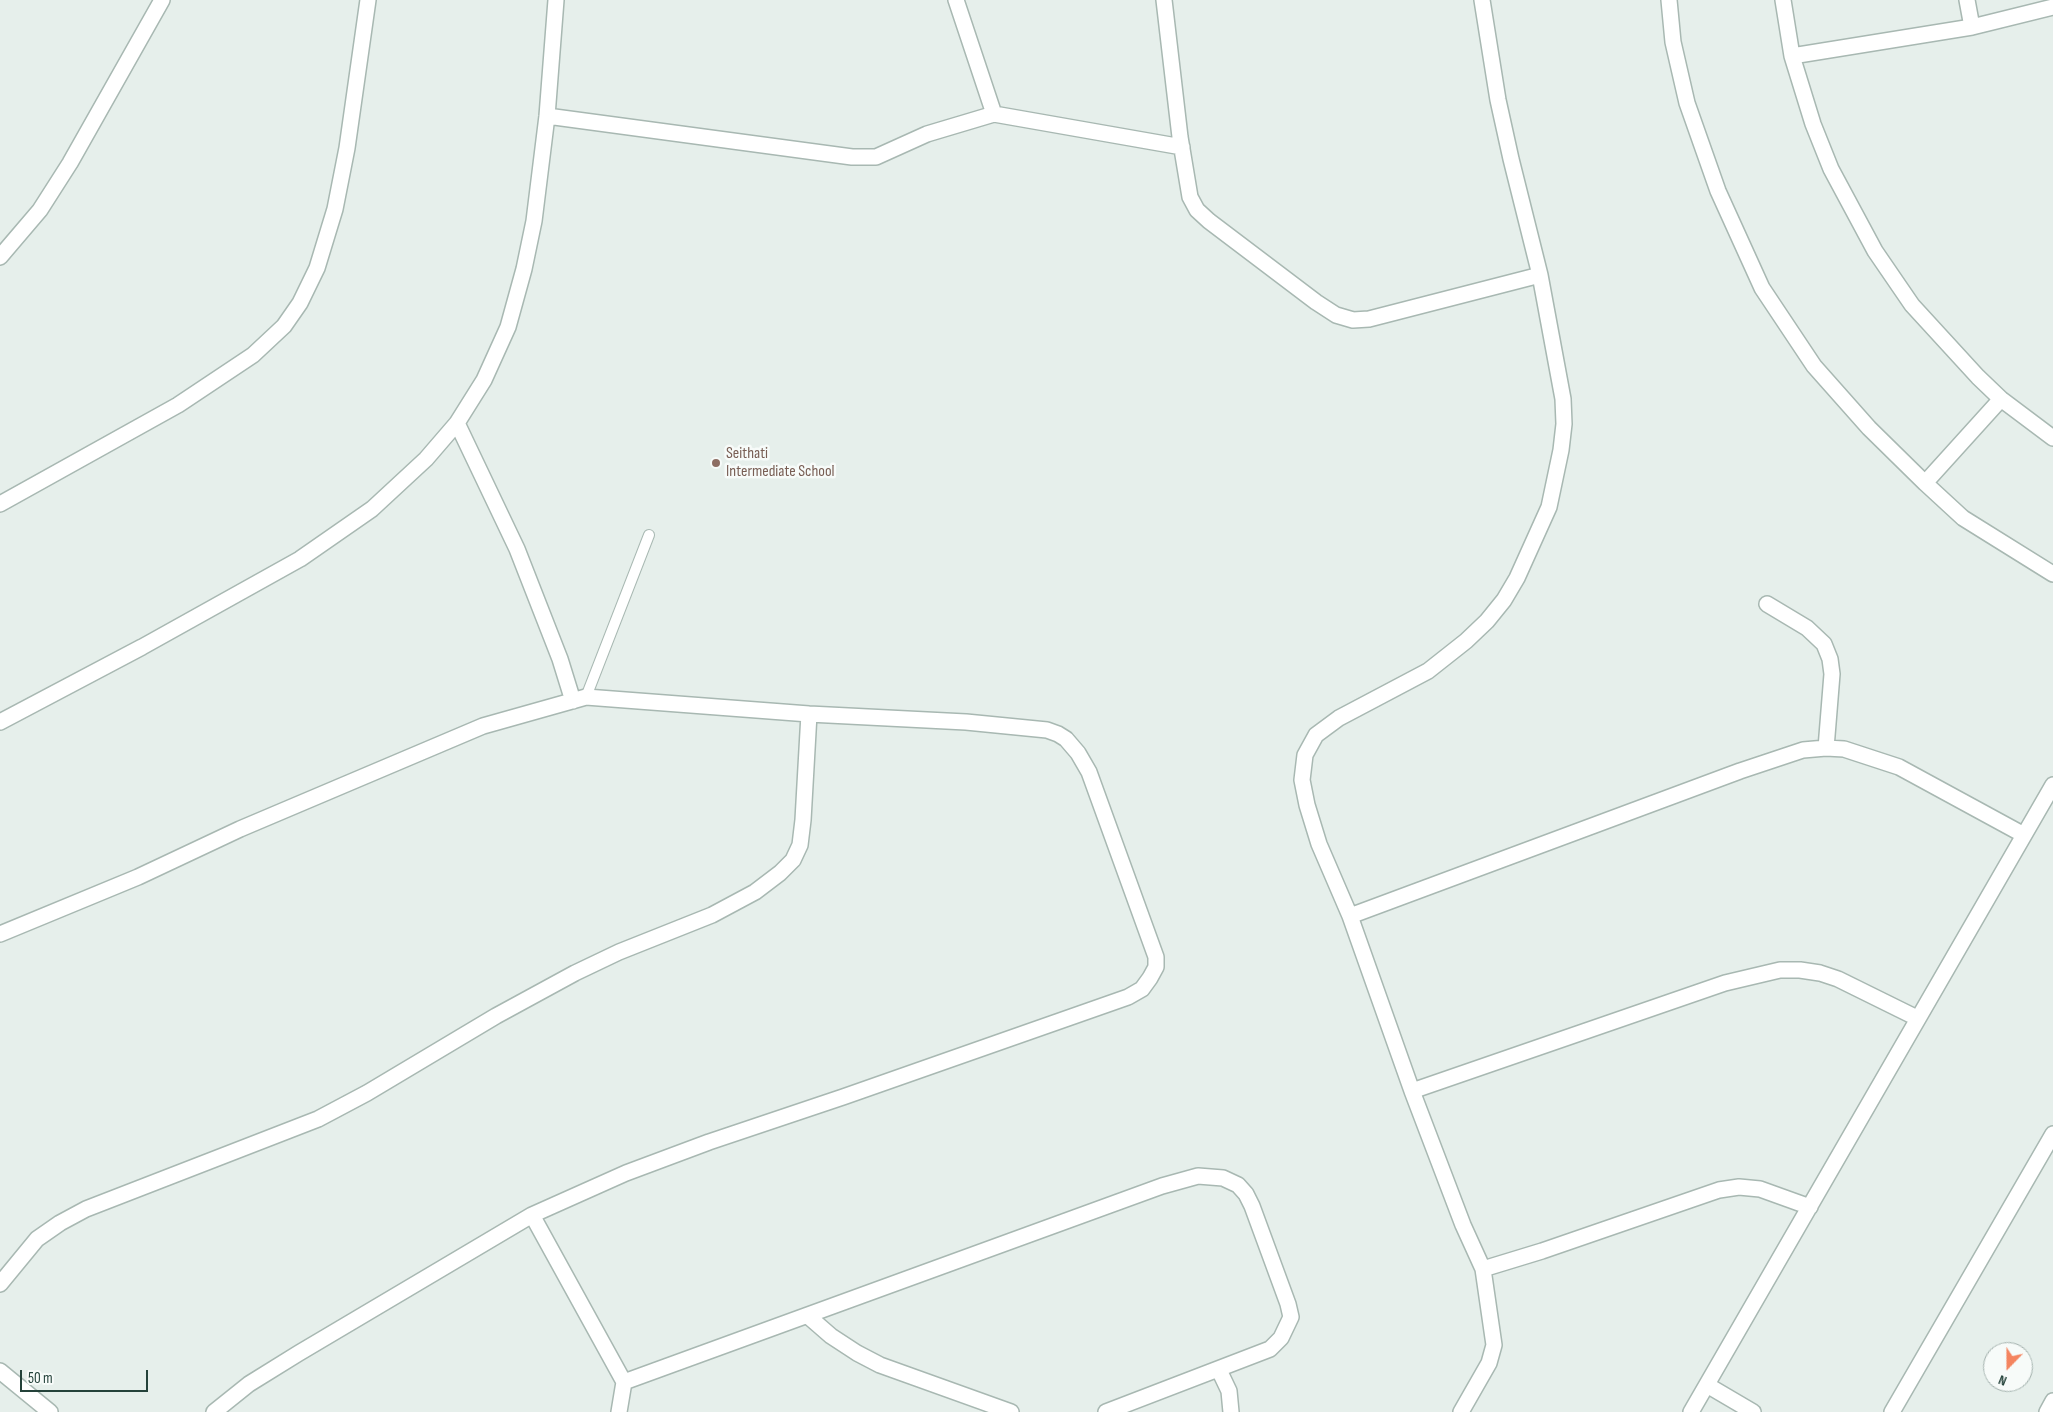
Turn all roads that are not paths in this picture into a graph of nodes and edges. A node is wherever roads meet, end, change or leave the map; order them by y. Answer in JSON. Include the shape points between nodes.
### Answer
{"nodes":[{"id":1,"x":162,"y":0,"type":"edge"},
{"id":2,"x":368,"y":0,"type":"edge"},
{"id":3,"x":556,"y":0,"type":"edge"},
{"id":4,"x":956,"y":0,"type":"edge"},
{"id":5,"x":1164,"y":0,"type":"edge"},
{"id":6,"x":1482,"y":0,"type":"edge"},
{"id":7,"x":1668,"y":0,"type":"edge"},
{"id":8,"x":1783,"y":0,"type":"edge"},
{"id":9,"x":1967,"y":0,"type":"edge"},
{"id":10,"x":2053,"y":7,"type":"edge"},
{"id":11,"x":1972,"y":27,"type":"junction"},
{"id":12,"x":1792,"y":56,"type":"junction"},
{"id":13,"x":994,"y":114,"type":"junction"},
{"id":14,"x":547,"y":116,"type":"junction"},
{"id":15,"x":1182,"y":147,"type":"junction"},
{"id":16,"x":0,"y":257,"type":"edge"},
{"id":17,"x":1540,"y":275,"type":"junction"},
{"id":18,"x":2001,"y":399,"type":"junction"},
{"id":19,"x":457,"y":423,"type":"junction"},
{"id":20,"x":2053,"y":438,"type":"edge"},
{"id":21,"x":1925,"y":483,"type":"junction"},
{"id":22,"x":0,"y":504,"type":"edge"},
{"id":23,"x":649,"y":535,"type":"dead end"},
{"id":24,"x":2053,"y":574,"type":"edge"},
{"id":25,"x":1767,"y":604,"type":"dead end"},
{"id":26,"x":579,"y":699,"type":"junction"},
{"id":27,"x":809,"y":714,"type":"junction"},
{"id":28,"x":0,"y":722,"type":"edge"},
{"id":29,"x":1826,"y":748,"type":"junction"},
{"id":30,"x":2053,"y":785,"type":"edge"},
{"id":31,"x":2024,"y":835,"type":"junction"},
{"id":32,"x":1350,"y":916,"type":"junction"},
{"id":33,"x":0,"y":934,"type":"edge"},
{"id":34,"x":1917,"y":1018,"type":"junction"},
{"id":35,"x":1412,"y":1091,"type":"junction"},
{"id":36,"x":2053,"y":1134,"type":"edge"},
{"id":37,"x":1810,"y":1207,"type":"junction"},
{"id":38,"x":532,"y":1215,"type":"junction"},
{"id":39,"x":1483,"y":1269,"type":"junction"},
{"id":40,"x":0,"y":1284,"type":"edge"},
{"id":41,"x":808,"y":1316,"type":"junction"},
{"id":42,"x":1219,"y":1370,"type":"junction"},
{"id":43,"x":0,"y":1371,"type":"edge"},
{"id":44,"x":624,"y":1382,"type":"junction"},
{"id":45,"x":1707,"y":1385,"type":"junction"},
{"id":46,"x":2053,"y":1401,"type":"edge"},
{"id":47,"x":50,"y":1412,"type":"edge"},
{"id":48,"x":214,"y":1412,"type":"edge"},
{"id":49,"x":620,"y":1412,"type":"edge"},
{"id":50,"x":1011,"y":1412,"type":"edge"},
{"id":51,"x":1106,"y":1412,"type":"edge"},
{"id":52,"x":1231,"y":1412,"type":"edge"},
{"id":53,"x":1461,"y":1412,"type":"edge"},
{"id":54,"x":1691,"y":1412,"type":"edge"},
{"id":55,"x":1753,"y":1412,"type":"edge"},
{"id":56,"x":1892,"y":1412,"type":"edge"},
{"id":57,"x":2047,"y":1412,"type":"edge"}],
"edges":[{"from":1,"to":16,"type":"street","via":[[40,210]]},
{"from":2,"to":22,"type":"street","via":[[336,208],[317,268],[300,303],[284,326],[254,355],[178,405]]},
{"from":3,"to":14,"type":"street"},
{"from":4,"to":13,"type":"street"},
{"from":5,"to":15,"type":"street"},
{"from":6,"to":17,"type":"street","via":[[1498,100]]},
{"from":7,"to":21,"type":"street","via":[[1673,42],[1687,103],[1718,191],[1762,288],[1814,366],[1869,428]]},
{"from":8,"to":12,"type":"street"},
{"from":9,"to":11,"type":"street"},
{"from":10,"to":11,"type":"street"},
{"from":11,"to":12,"type":"street"},
{"from":12,"to":18,"type":"street","via":[[1831,170],[1875,252],[1912,305]]},
{"from":13,"to":14,"type":"street","via":[[927,134],[876,157],[852,158]]},
{"from":13,"to":15,"type":"street"},
{"from":14,"to":19,"type":"street","via":[[534,220],[508,327],[484,380]]},
{"from":15,"to":17,"type":"street","via":[[1190,197],[1197,210],[1336,315],[1353,320],[1369,319]]},
{"from":17,"to":32,"type":"street","via":[[1563,398],[1564,424],[1549,507],[1517,578],[1504,600],[1466,641],[1428,671],[1338,718],[1316,735],[1305,755],[1302,780],[1307,805],[1319,844]]},
{"from":18,"to":20,"type":"street"},
{"from":18,"to":21,"type":"street"},
{"from":19,"to":26,"type":"street","via":[[517,549]]},
{"from":19,"to":28,"type":"street","via":[[426,459],[372,509],[300,559]]},
{"from":21,"to":24,"type":"street","via":[[1963,518]]},
{"from":23,"to":26,"type":"lane"},
{"from":25,"to":29,"type":"street","via":[[1807,628],[1824,644],[1832,674]]},
{"from":26,"to":27,"type":"street"},
{"from":26,"to":33,"type":"street","via":[[483,726],[337,786],[138,877]]},
{"from":27,"to":38,"type":"street","via":[[1011,726],[1047,730],[1066,740],[1089,772],[1151,940],[1156,967],[1150,978],[1142,989],[1128,997],[709,1142],[626,1173]]},
{"from":27,"to":40,"type":"street","via":[[800,845],[793,860],[780,874],[755,892],[712,915],[575,973],[318,1119],[60,1222],[37,1239]]},
{"from":29,"to":31,"type":"street","via":[[1859,753],[1899,767]]},
{"from":29,"to":32,"type":"street","via":[[1803,750],[1740,771]]},
{"from":30,"to":31,"type":"street"},
{"from":31,"to":34,"type":"street"},
{"from":32,"to":35,"type":"street"},
{"from":34,"to":35,"type":"street","via":[[1838,979],[1820,973],[1780,970],[1725,983]]},
{"from":34,"to":37,"type":"street"},
{"from":35,"to":39,"type":"street"},
{"from":36,"to":56,"type":"street"},
{"from":37,"to":39,"type":"street","via":[[1760,1189],[1739,1187],[1719,1190]]},
{"from":37,"to":45,"type":"street"},
{"from":38,"to":44,"type":"street"},
{"from":38,"to":48,"type":"street","via":[[249,1384]]},
{"from":39,"to":53,"type":"street","via":[[1494,1345],[1489,1363]]},
{"from":41,"to":42,"type":"street","via":[[1162,1186],[1210,1175],[1230,1180],[1246,1194],[1291,1317],[1282,1338],[1270,1348]]},
{"from":41,"to":44,"type":"street"},
{"from":41,"to":50,"type":"street","via":[[831,1336],[880,1364]]},
{"from":42,"to":51,"type":"street"},
{"from":42,"to":52,"type":"street","via":[[1229,1391]]},
{"from":43,"to":47,"type":"street"},
{"from":44,"to":49,"type":"street"},
{"from":45,"to":54,"type":"street"},
{"from":45,"to":55,"type":"street"},
{"from":46,"to":57,"type":"street"}]}
